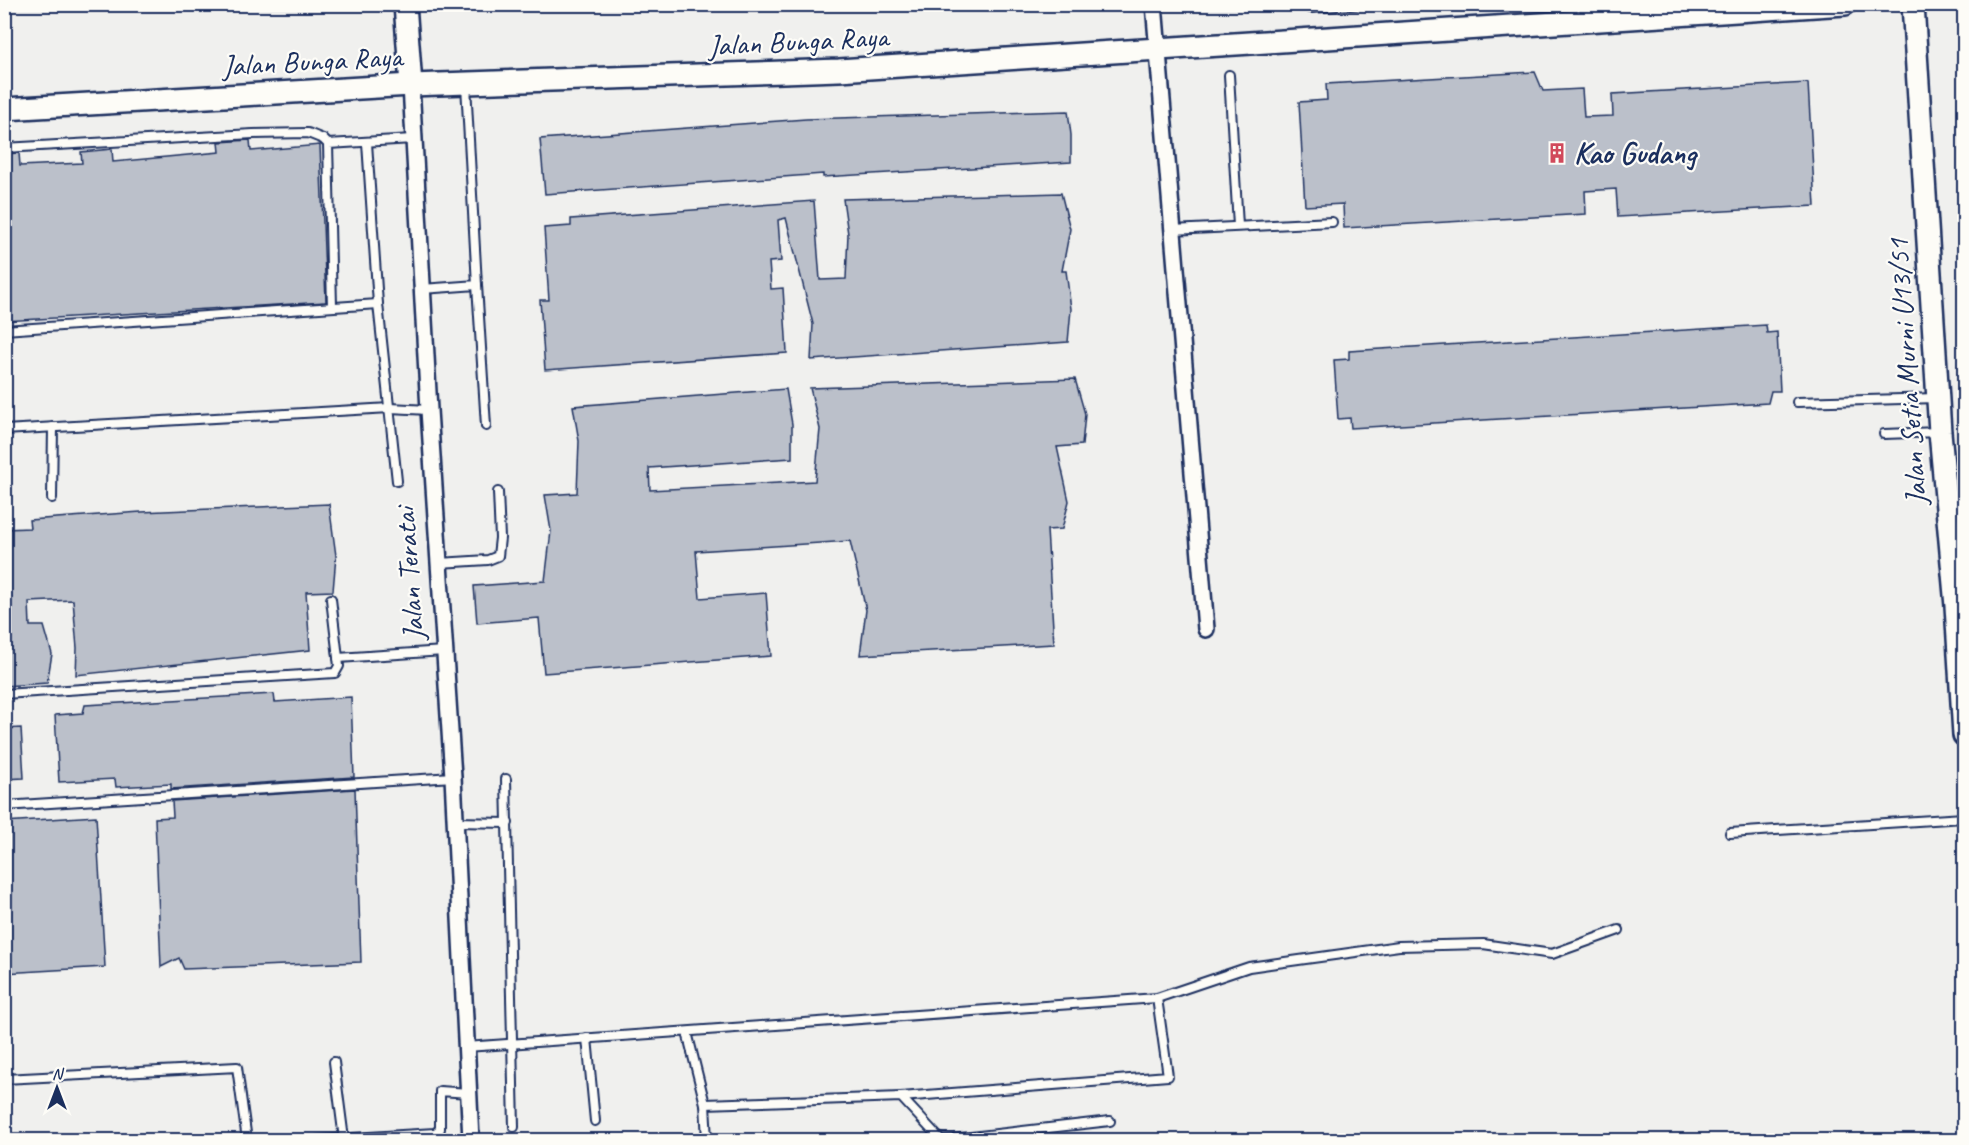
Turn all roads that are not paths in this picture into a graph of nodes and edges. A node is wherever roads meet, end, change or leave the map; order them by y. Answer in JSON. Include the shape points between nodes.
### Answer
{"nodes":[{"id":1,"x":405,"y":4,"type":"edge"},
{"id":2,"x":1154,"y":4,"type":"edge"},
{"id":3,"x":1298,"y":4,"type":"edge"},
{"id":4,"x":1363,"y":4,"type":"edge"},
{"id":5,"x":1845,"y":4,"type":"edge"},
{"id":6,"x":1912,"y":4,"type":"edge"},
{"id":7,"x":1157,"y":48,"type":"junction"},
{"id":8,"x":1229,"y":75,"type":"dead end"},
{"id":9,"x":466,"y":84,"type":"junction"},
{"id":10,"x":411,"y":85,"type":"junction"},
{"id":11,"x":4,"y":109,"type":"edge"},
{"id":12,"x":413,"y":139,"type":"junction"},
{"id":13,"x":367,"y":143,"type":"junction"},
{"id":14,"x":328,"y":144,"type":"junction"},
{"id":15,"x":4,"y":148,"type":"edge"},
{"id":16,"x":1332,"y":222,"type":"dead end"},
{"id":17,"x":1238,"y":226,"type":"junction"},
{"id":18,"x":1172,"y":230,"type":"junction"},
{"id":19,"x":477,"y":285,"type":"junction"},
{"id":20,"x":422,"y":289,"type":"junction"},
{"id":21,"x":378,"y":303,"type":"junction"},
{"id":22,"x":332,"y":306,"type":"junction"},
{"id":23,"x":4,"y":330,"type":"edge"},
{"id":24,"x":1938,"y":398,"type":"junction"},
{"id":25,"x":1797,"y":402,"type":"dead end"},
{"id":26,"x":390,"y":408,"type":"junction"},
{"id":27,"x":429,"y":410,"type":"junction"},
{"id":28,"x":486,"y":426,"type":"dead end"},
{"id":29,"x":53,"y":427,"type":"junction"},
{"id":30,"x":4,"y":430,"type":"edge"},
{"id":31,"x":1940,"y":432,"type":"junction"},
{"id":32,"x":1884,"y":434,"type":"dead end"},
{"id":33,"x":397,"y":481,"type":"dead end"},
{"id":34,"x":498,"y":492,"type":"dead end"},
{"id":35,"x":52,"y":498,"type":"dead end"},
{"id":36,"x":439,"y":563,"type":"junction"},
{"id":37,"x":332,"y":598,"type":"dead end"},
{"id":38,"x":1960,"y":606,"type":"edge"},
{"id":39,"x":1206,"y":629,"type":"dead end"},
{"id":40,"x":444,"y":651,"type":"junction"},
{"id":41,"x":338,"y":658,"type":"junction"},
{"id":42,"x":4,"y":694,"type":"edge"},
{"id":43,"x":1965,"y":735,"type":"edge"},
{"id":44,"x":453,"y":777,"type":"junction"},
{"id":45,"x":506,"y":779,"type":"dead end"},
{"id":46,"x":4,"y":806,"type":"edge"},
{"id":47,"x":1965,"y":818,"type":"edge"},
{"id":48,"x":455,"y":822,"type":"junction"},
{"id":49,"x":508,"y":823,"type":"junction"},
{"id":50,"x":1730,"y":833,"type":"dead end"},
{"id":51,"x":1619,"y":930,"type":"dead end"},
{"id":52,"x":1157,"y":998,"type":"junction"},
{"id":53,"x":687,"y":1032,"type":"junction"},
{"id":54,"x":587,"y":1038,"type":"junction"},
{"id":55,"x":513,"y":1043,"type":"junction"},
{"id":56,"x":466,"y":1047,"type":"junction"},
{"id":57,"x":334,"y":1062,"type":"dead end"},
{"id":58,"x":4,"y":1079,"type":"edge"},
{"id":59,"x":469,"y":1093,"type":"junction"},
{"id":60,"x":901,"y":1097,"type":"junction"},
{"id":61,"x":705,"y":1104,"type":"junction"},
{"id":62,"x":595,"y":1121,"type":"dead end"},
{"id":63,"x":1110,"y":1121,"type":"dead end"},
{"id":64,"x":514,"y":1127,"type":"dead end"},
{"id":65,"x":344,"y":1139,"type":"junction"},
{"id":66,"x":247,"y":1140,"type":"edge"},
{"id":67,"x":318,"y":1140,"type":"edge"},
{"id":68,"x":471,"y":1140,"type":"edge"},
{"id":69,"x":707,"y":1140,"type":"edge"},
{"id":70,"x":943,"y":1140,"type":"edge"}],
"edges":[{"from":1,"to":10,"type":"street","name":"Jalan Teratai"},
{"from":2,"to":7,"type":"street"},
{"from":3,"to":4,"type":"lane","via":[[1311,8]]},
{"from":5,"to":7,"type":"street","name":"Jalan Bunga Raya"},
{"from":6,"to":24,"type":"street","name":"Jalan Setia Murni U13/51"},
{"from":7,"to":9,"type":"street","name":"Jalan Bunga Raya","via":[[839,70]]},
{"from":7,"to":18,"type":"street"},
{"from":8,"to":17,"type":"lane"},
{"from":9,"to":10,"type":"street","name":"Jalan Bunga Raya"},
{"from":9,"to":19,"type":"lane"},
{"from":10,"to":11,"type":"street","name":"Jalan Bunga Raya"},
{"from":10,"to":12,"type":"street","name":"Jalan Teratai"},
{"from":12,"to":13,"type":"lane"},
{"from":12,"to":20,"type":"street","name":"Jalan Teratai"},
{"from":13,"to":14,"type":"lane"},
{"from":13,"to":21,"type":"lane"},
{"from":14,"to":15,"type":"lane","via":[[308,133]]},
{"from":14,"to":22,"type":"lane"},
{"from":16,"to":17,"type":"lane"},
{"from":17,"to":18,"type":"lane"},
{"from":18,"to":39,"type":"street"},
{"from":19,"to":20,"type":"lane"},
{"from":19,"to":28,"type":"lane"},
{"from":20,"to":27,"type":"street","name":"Jalan Teratai"},
{"from":21,"to":22,"type":"lane"},
{"from":21,"to":26,"type":"lane"},
{"from":22,"to":23,"type":"lane"},
{"from":24,"to":25,"type":"lane"},
{"from":24,"to":31,"type":"street","name":"Jalan Setia Murni U13/51"},
{"from":26,"to":27,"type":"lane"},
{"from":26,"to":29,"type":"lane"},
{"from":26,"to":33,"type":"lane"},
{"from":27,"to":36,"type":"street","name":"Jalan Teratai"},
{"from":29,"to":30,"type":"lane"},
{"from":29,"to":35,"type":"lane"},
{"from":31,"to":32,"type":"lane"},
{"from":31,"to":38,"type":"street","name":"Jalan Setia Murni U13/51"},
{"from":34,"to":36,"type":"lane","via":[[498,556]]},
{"from":36,"to":40,"type":"street","name":"Jalan Teratai"},
{"from":37,"to":41,"type":"lane"},
{"from":38,"to":43,"type":"street","name":"Jalan Setia Murni U13/51"},
{"from":40,"to":41,"type":"lane"},
{"from":40,"to":44,"type":"street","name":"Jalan Teratai"},
{"from":41,"to":42,"type":"lane","via":[[338,669],[332,674]]},
{"from":44,"to":46,"type":"lane"},
{"from":44,"to":48,"type":"street","name":"Jalan Teratai"},
{"from":45,"to":49,"type":"lane"},
{"from":47,"to":50,"type":"lane"},
{"from":48,"to":49,"type":"lane"},
{"from":48,"to":56,"type":"street","name":"Jalan Teratai"},
{"from":49,"to":55,"type":"lane"},
{"from":51,"to":52,"type":"lane","via":[[1552,954],[1483,944],[1399,946],[1249,967]]},
{"from":52,"to":53,"type":"lane"},
{"from":52,"to":60,"type":"lane","via":[[1168,1076]]},
{"from":53,"to":54,"type":"lane"},
{"from":53,"to":61,"type":"lane"},
{"from":54,"to":55,"type":"lane"},
{"from":54,"to":62,"type":"lane"},
{"from":55,"to":56,"type":"lane"},
{"from":55,"to":64,"type":"lane"},
{"from":56,"to":59,"type":"street","name":"Jalan Teratai"},
{"from":57,"to":65,"type":"lane"},
{"from":58,"to":66,"type":"lane","via":[[237,1066]]},
{"from":59,"to":65,"type":"lane","via":[[441,1091],[440,1129],[435,1133]]},
{"from":59,"to":68,"type":"street","name":"Jalan Teratai"},
{"from":60,"to":61,"type":"lane"},
{"from":60,"to":70,"type":"lane"},
{"from":61,"to":69,"type":"lane"},
{"from":63,"to":70,"type":"lane"},
{"from":65,"to":67,"type":"lane"}]}
